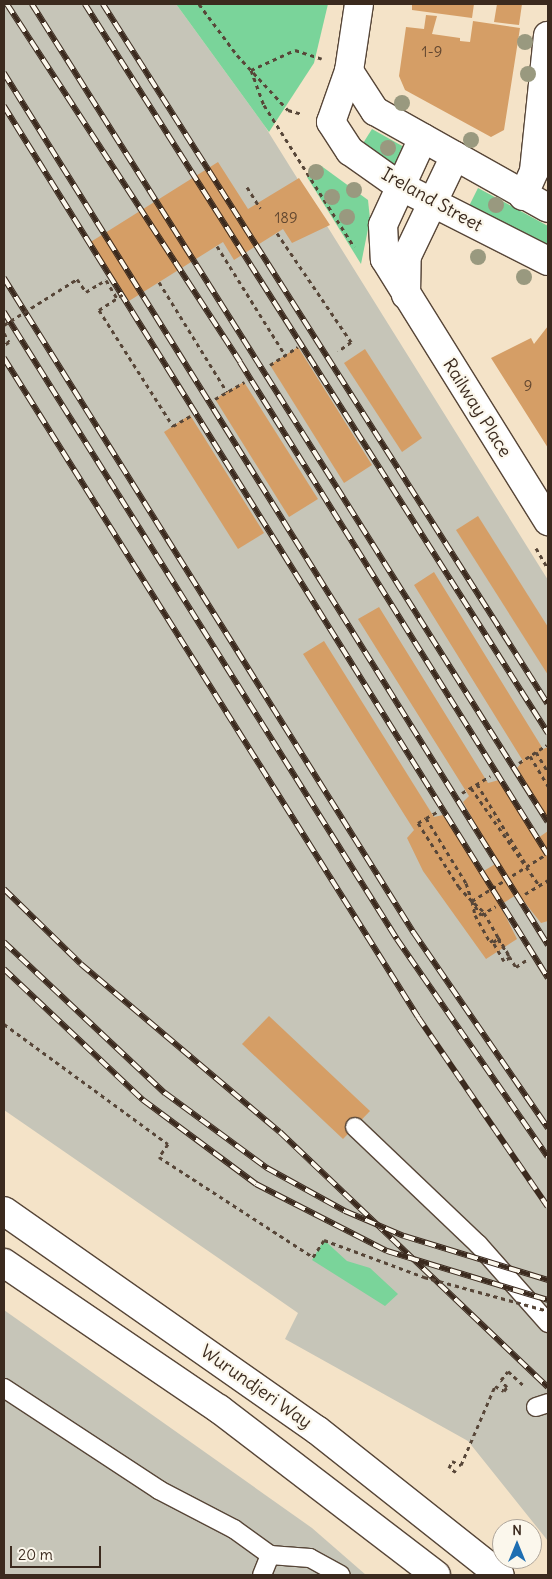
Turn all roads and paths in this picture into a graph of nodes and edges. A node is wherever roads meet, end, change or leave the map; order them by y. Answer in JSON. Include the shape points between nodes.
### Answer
{"nodes":[{"id":1,"x":198,"y":4,"type":"edge"},
{"id":2,"x":359,"y":4,"type":"edge"},
{"id":3,"x":548,"y":36,"type":"edge"},
{"id":4,"x":251,"y":70,"type":"junction"},
{"id":5,"x":349,"y":71,"type":"junction"},
{"id":6,"x":331,"y":122,"type":"junction"},
{"id":7,"x":423,"y":138,"type":"junction"},
{"id":8,"x":455,"y":156,"type":"junction"},
{"id":9,"x":398,"y":185,"type":"junction"},
{"id":10,"x":247,"y":187,"type":"dead end"},
{"id":11,"x":523,"y":196,"type":"junction"},
{"id":12,"x":432,"y":203,"type":"junction"},
{"id":13,"x":260,"y":208,"type":"dead end"},
{"id":14,"x":548,"y":208,"type":"edge"},
{"id":15,"x":277,"y":233,"type":"dead end"},
{"id":16,"x":218,"y":246,"type":"dead end"},
{"id":17,"x":548,"y":261,"type":"edge"},
{"id":18,"x":159,"y":282,"type":"dead end"},
{"id":19,"x":125,"y":293,"type":"dead end"},
{"id":20,"x":406,"y":295,"type":"junction"},
{"id":21,"x":118,"y":298,"type":"junction"},
{"id":22,"x":4,"y":325,"type":"edge"},
{"id":23,"x":4,"y":333,"type":"edge"},
{"id":24,"x":4,"y":345,"type":"edge"},
{"id":25,"x":298,"y":348,"type":"dead end"},
{"id":26,"x":338,"y":351,"type":"dead end"},
{"id":27,"x":285,"y":355,"type":"junction"},
{"id":28,"x":270,"y":365,"type":"dead end"},
{"id":29,"x":244,"y":382,"type":"dead end"},
{"id":30,"x":227,"y":392,"type":"junction"},
{"id":31,"x":216,"y":399,"type":"dead end"},
{"id":32,"x":190,"y":416,"type":"dead end"},
{"id":33,"x":548,"y":521,"type":"edge"},
{"id":34,"x":547,"y":745,"type":"edge"},
{"id":35,"x":536,"y":752,"type":"junction"},
{"id":36,"x":530,"y":756,"type":"junction"},
{"id":37,"x":519,"y":763,"type":"dead end"},
{"id":38,"x":548,"y":772,"type":"edge"},
{"id":39,"x":490,"y":776,"type":"dead end"},
{"id":40,"x":477,"y":784,"type":"junction"},
{"id":41,"x":548,"y":786,"type":"edge"},
{"id":42,"x":471,"y":788,"type":"junction"},
{"id":43,"x":462,"y":793,"type":"dead end"},
{"id":44,"x":437,"y":812,"type":"dead end"},
{"id":45,"x":426,"y":818,"type":"junction"},
{"id":46,"x":548,"y":852,"type":"edge"},
{"id":47,"x":526,"y":866,"type":"junction"},
{"id":48,"x":548,"y":880,"type":"edge"},
{"id":49,"x":539,"y":886,"type":"junction"},
{"id":50,"x":525,"y":894,"type":"dead end"},
{"id":51,"x":472,"y":901,"type":"junction"},
{"id":52,"x":496,"y":906,"type":"dead end"},
{"id":53,"x":498,"y":937,"type":"junction"},
{"id":54,"x":528,"y":959,"type":"dead end"},
{"id":55,"x":4,"y":1024,"type":"edge"},
{"id":56,"x":355,"y":1126,"type":"dead end"},
{"id":57,"x":4,"y":1211,"type":"edge"},
{"id":58,"x":4,"y":1263,"type":"edge"},
{"id":59,"x":548,"y":1311,"type":"edge"},
{"id":60,"x":548,"y":1323,"type":"edge"},
{"id":61,"x":4,"y":1388,"type":"edge"},
{"id":62,"x":542,"y":1405,"type":"edge"},
{"id":63,"x":456,"y":1472,"type":"dead end"},
{"id":64,"x":270,"y":1555,"type":"junction"},
{"id":65,"x":262,"y":1575,"type":"edge"},
{"id":66,"x":341,"y":1575,"type":"edge"},
{"id":67,"x":436,"y":1575,"type":"edge"},
{"id":68,"x":500,"y":1575,"type":"edge"}],
"edges":[{"from":1,"to":4,"type":"path"},
{"from":2,"to":5,"type":"main road"},
{"from":3,"to":11,"type":"main road","via":[[534,171]]},
{"from":4,"to":5,"type":"path","via":[[295,50]]},
{"from":4,"to":6,"type":"path","via":[[288,110]]},
{"from":5,"to":6,"type":"main road"},
{"from":5,"to":7,"type":"main road","via":[[375,112]]},
{"from":6,"to":9,"type":"main road","name":"Ireland Street","via":[[350,151]]},
{"from":7,"to":8,"type":"main road"},
{"from":7,"to":9,"type":"main road","name":"Railway Place"},
{"from":8,"to":11,"type":"main road"},
{"from":8,"to":12,"type":"main road"},
{"from":9,"to":12,"type":"main road","name":"Ireland Street"},
{"from":9,"to":20,"type":"main road","name":"Railway Place","via":[[383,225],[382,248]]},
{"from":10,"to":13,"type":"path"},
{"from":11,"to":14,"type":"main road"},
{"from":12,"to":17,"type":"main road","name":"Ireland Street"},
{"from":12,"to":20,"type":"main road","via":[[407,256]]},
{"from":15,"to":26,"type":"path","via":[[351,342]]},
{"from":16,"to":27,"type":"path"},
{"from":18,"to":30,"type":"path"},
{"from":19,"to":21,"type":"path","bridge":true},
{"from":20,"to":33,"type":"main road","name":"Railway Place"},
{"from":21,"to":22,"type":"path","bridge":true,"via":[[106,280],[86,292],[78,279]]},
{"from":21,"to":32,"type":"path","bridge":true,"via":[[99,310],[173,426]]},
{"from":23,"to":24,"type":"path","via":[[10,342]]},
{"from":25,"to":27,"type":"path"},
{"from":27,"to":28,"type":"path"},
{"from":29,"to":30,"type":"path"},
{"from":30,"to":31,"type":"path"},
{"from":34,"to":35,"type":"path"},
{"from":35,"to":36,"type":"path"},
{"from":35,"to":38,"type":"path"},
{"from":36,"to":37,"type":"path"},
{"from":36,"to":41,"type":"path"},
{"from":39,"to":40,"type":"path"},
{"from":40,"to":42,"type":"path"},
{"from":40,"to":47,"type":"path"},
{"from":42,"to":43,"type":"path"},
{"from":42,"to":47,"type":"path"},
{"from":44,"to":45,"type":"path"},
{"from":45,"to":51,"type":"path","via":[[466,883]]},
{"from":45,"to":51,"type":"path","via":[[418,824]]},
{"from":46,"to":47,"type":"path"},
{"from":47,"to":49,"type":"path"},
{"from":47,"to":51,"type":"path"},
{"from":48,"to":49,"type":"path"},
{"from":49,"to":50,"type":"path"},
{"from":51,"to":52,"type":"path","via":[[481,915]]},
{"from":51,"to":53,"type":"path"},
{"from":51,"to":53,"type":"path","via":[[490,942]]},
{"from":53,"to":54,"type":"path","via":[[510,957],[504,961],[493,942],[498,939],[509,956],[512,961],[516,967]]},
{"from":55,"to":59,"type":"path","bridge":true,"via":[[168,1144],[159,1157],[313,1257],[324,1240],[424,1277]]},
{"from":56,"to":60,"type":"lane","via":[[478,1244]]},
{"from":57,"to":68,"type":"main road","name":"Wurundjeri Way","via":[[317,1430]]},
{"from":58,"to":67,"type":"main road","via":[[219,1409]]},
{"from":61,"to":64,"type":"lane","via":[[159,1490],[234,1529]]},
{"from":62,"to":63,"type":"path","via":[[508,1371],[501,1380],[507,1387],[504,1391],[495,1386],[488,1394],[461,1465],[452,1461],[449,1468]]},
{"from":64,"to":65,"type":"lane"},
{"from":64,"to":66,"type":"lane","via":[[310,1558]]}]}
